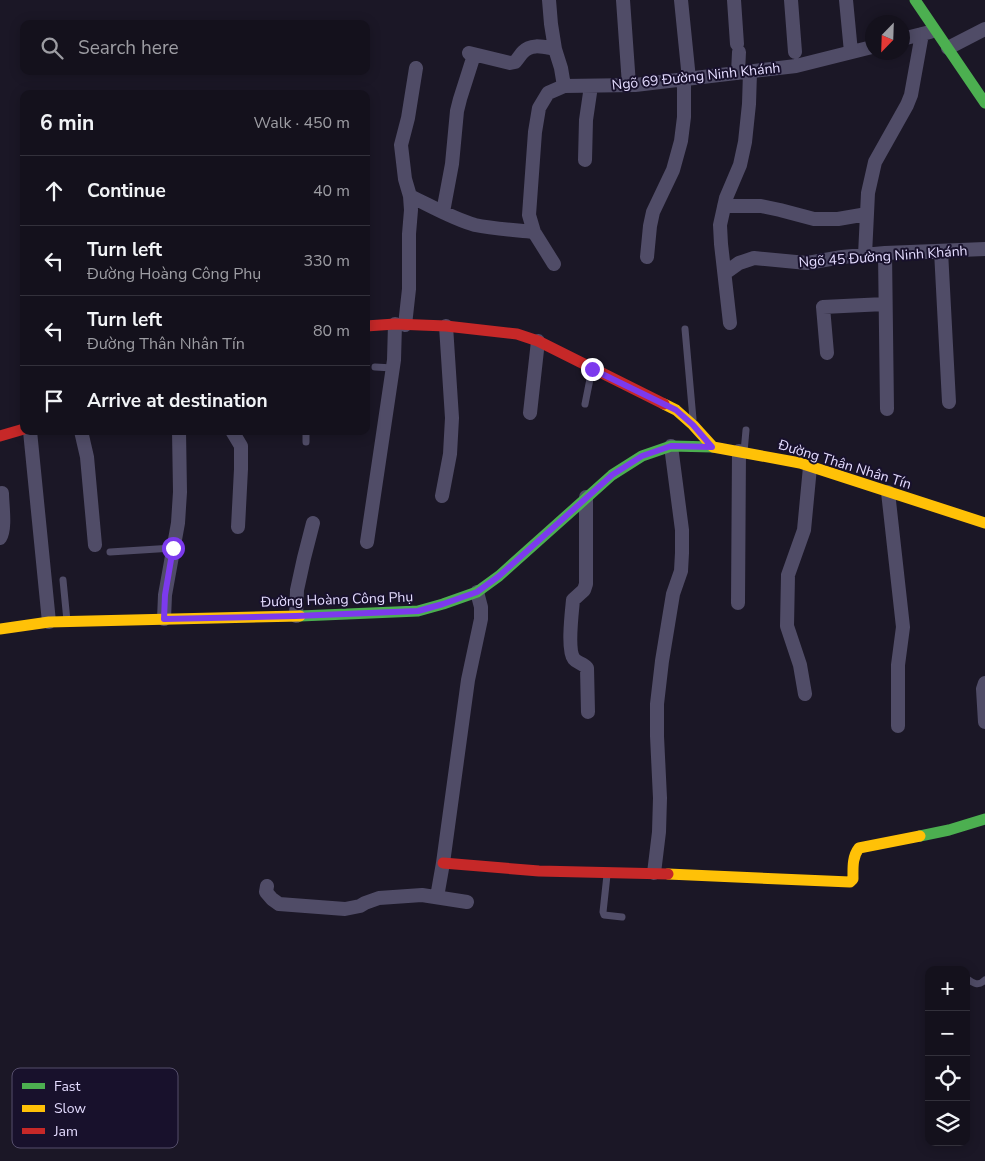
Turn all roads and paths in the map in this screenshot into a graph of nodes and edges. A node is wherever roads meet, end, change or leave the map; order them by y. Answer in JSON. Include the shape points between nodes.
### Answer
{"nodes":[{"id":1,"x":549,"y":0,"type":"edge"},
{"id":2,"x":623,"y":0,"type":"edge"},
{"id":3,"x":681,"y":0,"type":"edge"},
{"id":4,"x":734,"y":0,"type":"edge"},
{"id":5,"x":791,"y":0,"type":"edge"},
{"id":6,"x":846,"y":0,"type":"edge"},
{"id":7,"x":915,"y":0,"type":"edge"},
{"id":8,"x":985,"y":29,"type":"edge"},
{"id":9,"x":929,"y":32,"type":"junction"},
{"id":10,"x":910,"y":37,"type":"edge"},
{"id":11,"x":948,"y":48,"type":"junction"},
{"id":12,"x":555,"y":49,"type":"junction"},
{"id":13,"x":865,"y":49,"type":"edge"},
{"id":14,"x":795,"y":52,"type":"dead end"},
{"id":15,"x":851,"y":52,"type":"junction"},
{"id":16,"x":416,"y":68,"type":"dead end"},
{"id":17,"x":744,"y":72,"type":"junction"},
{"id":18,"x":686,"y":79,"type":"junction"},
{"id":19,"x":629,"y":85,"type":"junction"},
{"id":20,"x":564,"y":86,"type":"junction"},
{"id":21,"x":591,"y":86,"type":"junction"},
{"id":22,"x":985,"y":102,"type":"edge"},
{"id":23,"x":585,"y":160,"type":"dead end"},
{"id":24,"x":410,"y":196,"type":"junction"},
{"id":25,"x":724,"y":206,"type":"junction"},
{"id":26,"x":443,"y":212,"type":"junction"},
{"id":27,"x":867,"y":214,"type":"junction"},
{"id":28,"x":534,"y":232,"type":"junction"},
{"id":29,"x":985,"y":249,"type":"edge"},
{"id":30,"x":941,"y":251,"type":"junction"},
{"id":31,"x":885,"y":253,"type":"junction"},
{"id":32,"x":865,"y":255,"type":"junction"},
{"id":33,"x":646,"y":257,"type":"dead end"},
{"id":34,"x":554,"y":264,"type":"dead end"},
{"id":35,"x":725,"y":272,"type":"junction"},
{"id":36,"x":886,"y":304,"type":"junction"},
{"id":37,"x":730,"y":323,"type":"dead end"},
{"id":38,"x":400,"y":324,"type":"junction"},
{"id":39,"x":370,"y":326,"type":"edge"},
{"id":40,"x":446,"y":326,"type":"junction"},
{"id":41,"x":686,"y":330,"type":"dead end"},
{"id":42,"x":538,"y":342,"type":"junction"},
{"id":43,"x":827,"y":353,"type":"dead end"},
{"id":44,"x":375,"y":367,"type":"dead end"},
{"id":45,"x":393,"y":368,"type":"junction"},
{"id":46,"x":592,"y":369,"type":"junction"},
{"id":47,"x":949,"y":402,"type":"dead end"},
{"id":48,"x":585,"y":404,"type":"dead end"},
{"id":49,"x":887,"y":409,"type":"dead end"},
{"id":50,"x":530,"y":413,"type":"dead end"},
{"id":51,"x":693,"y":425,"type":"junction"},
{"id":52,"x":20,"y":430,"type":"edge"},
{"id":53,"x":746,"y":430,"type":"dead end"},
{"id":54,"x":30,"y":435,"type":"edge"},
{"id":55,"x":82,"y":435,"type":"edge"},
{"id":56,"x":179,"y":435,"type":"edge"},
{"id":57,"x":234,"y":435,"type":"edge"},
{"id":58,"x":306,"y":435,"type":"edge"},
{"id":59,"x":0,"y":436,"type":"edge"},
{"id":60,"x":306,"y":442,"type":"dead end"},
{"id":61,"x":671,"y":446,"type":"junction"},
{"id":62,"x":712,"y":447,"type":"junction"},
{"id":63,"x":742,"y":452,"type":"junction"},
{"id":64,"x":810,"y":467,"type":"junction"},
{"id":65,"x":888,"y":492,"type":"junction"},
{"id":66,"x":2,"y":493,"type":"dead end"},
{"id":67,"x":442,"y":496,"type":"dead end"},
{"id":68,"x":586,"y":497,"type":"junction"},
{"id":69,"x":313,"y":523,"type":"dead end"},
{"id":70,"x":985,"y":523,"type":"edge"},
{"id":71,"x":238,"y":527,"type":"dead end"},
{"id":72,"x":0,"y":538,"type":"edge"},
{"id":73,"x":368,"y":542,"type":"dead end"},
{"id":74,"x":95,"y":545,"type":"dead end"},
{"id":75,"x":173,"y":548,"type":"junction"},
{"id":76,"x":110,"y":552,"type":"dead end"},
{"id":77,"x":63,"y":580,"type":"dead end"},
{"id":78,"x":477,"y":592,"type":"junction"},
{"id":79,"x":738,"y":603,"type":"dead end"},
{"id":80,"x":296,"y":616,"type":"junction"},
{"id":81,"x":164,"y":619,"type":"junction"},
{"id":82,"x":67,"y":621,"type":"junction"},
{"id":83,"x":49,"y":622,"type":"junction"},
{"id":84,"x":0,"y":629,"type":"edge"},
{"id":85,"x":985,"y":683,"type":"edge"},
{"id":86,"x":805,"y":694,"type":"dead end"},
{"id":87,"x":588,"y":712,"type":"dead end"},
{"id":88,"x":985,"y":722,"type":"edge"},
{"id":89,"x":898,"y":726,"type":"dead end"},
{"id":90,"x":985,"y":818,"type":"edge"},
{"id":91,"x":443,"y":863,"type":"junction"},
{"id":92,"x":608,"y":872,"type":"junction"},
{"id":93,"x":654,"y":873,"type":"junction"},
{"id":94,"x":266,"y":886,"type":"dead end"},
{"id":95,"x":437,"y":897,"type":"junction"},
{"id":96,"x":467,"y":902,"type":"dead end"},
{"id":97,"x":622,"y":917,"type":"dead end"},
{"id":98,"x":985,"y":980,"type":"edge"},
{"id":99,"x":970,"y":981,"type":"edge"}],
"edges":[{"from":1,"to":12,"type":"street"},
{"from":2,"to":19,"type":"street"},
{"from":3,"to":18,"type":"street"},
{"from":4,"to":17,"type":"street","via":[[738,48]]},
{"from":5,"to":14,"type":"street"},
{"from":6,"to":15,"type":"street"},
{"from":7,"to":9,"type":"street"},
{"from":8,"to":11,"type":"street"},
{"from":9,"to":10,"type":"street"},
{"from":9,"to":11,"type":"street"},
{"from":9,"to":27,"type":"street","via":[[907,105],[875,162]]},
{"from":11,"to":22,"type":"street"},
{"from":12,"to":20,"type":"street"},
{"from":12,"to":26,"type":"street","via":[[529,48],[515,62],[472,54],[457,110]]},
{"from":13,"to":15,"type":"street","name":"Ngõ 69 Đường Ninh Khánh"},
{"from":15,"to":17,"type":"street","name":"Ngõ 69 Đường Ninh Khánh","via":[[796,66]]},
{"from":16,"to":24,"type":"street","via":[[401,145],[404,179]]},
{"from":17,"to":18,"type":"street","name":"Ngõ 69 Đường Ninh Khánh"},
{"from":17,"to":25,"type":"street","via":[[749,104],[745,142]]},
{"from":18,"to":19,"type":"street","name":"Ngõ 69 Đường Ninh Khánh"},
{"from":18,"to":33,"type":"street","via":[[681,141],[673,170],[653,212]]},
{"from":19,"to":21,"type":"street","name":"Ngõ 69 Đường Ninh Khánh"},
{"from":20,"to":21,"type":"street","name":"Ngõ 69 Đường Ninh Khánh"},
{"from":20,"to":28,"type":"street","via":[[548,93],[539,108],[528,215]]},
{"from":21,"to":23,"type":"street"},
{"from":24,"to":26,"type":"street"},
{"from":24,"to":38,"type":"street","via":[[409,289]]},
{"from":25,"to":27,"type":"street","via":[[761,206],[814,220]]},
{"from":25,"to":35,"type":"street","via":[[720,225]]},
{"from":26,"to":28,"type":"street","via":[[474,224]]},
{"from":27,"to":32,"type":"street"},
{"from":28,"to":34,"type":"street"},
{"from":29,"to":30,"type":"street","name":"Ngõ 45 Đường Ninh Khánh"},
{"from":30,"to":31,"type":"street","name":"Ngõ 45 Đường Ninh Khánh"},
{"from":30,"to":47,"type":"street"},
{"from":31,"to":32,"type":"street","name":"Ngõ 45 Đường Ninh Khánh"},
{"from":31,"to":36,"type":"street"},
{"from":32,"to":35,"type":"street","name":"Ngõ 45 Đường Ninh Khánh","via":[[807,263],[754,258]]},
{"from":35,"to":37,"type":"street"},
{"from":36,"to":43,"type":"street","via":[[823,307]]},
{"from":36,"to":49,"type":"street"},
{"from":38,"to":39,"type":"street"},
{"from":38,"to":40,"type":"street"},
{"from":38,"to":45,"type":"street"},
{"from":40,"to":42,"type":"street","via":[[517,334]]},
{"from":40,"to":67,"type":"street","via":[[452,418],[450,454]]},
{"from":41,"to":51,"type":"lane"},
{"from":42,"to":46,"type":"street"},
{"from":42,"to":50,"type":"street"},
{"from":44,"to":45,"type":"lane"},
{"from":45,"to":73,"type":"street"},
{"from":46,"to":48,"type":"lane"},
{"from":46,"to":51,"type":"street","via":[[676,410]]},
{"from":51,"to":62,"type":"street"},
{"from":52,"to":59,"type":"street"},
{"from":53,"to":63,"type":"lane"},
{"from":54,"to":83,"type":"street"},
{"from":55,"to":74,"type":"street","via":[[87,456]]},
{"from":56,"to":75,"type":"street","via":[[180,492]]},
{"from":57,"to":71,"type":"street","via":[[241,446]]},
{"from":58,"to":60,"type":"lane"},
{"from":61,"to":62,"type":"street","name":"Đường Hoàng Công Phụ"},
{"from":61,"to":68,"type":"street","name":"Đường Hoàng Công Phụ","via":[[642,456]]},
{"from":61,"to":93,"type":"street","via":[[682,553],[657,704],[660,798]]},
{"from":62,"to":63,"type":"street","name":"Đường Thân Nhân Tín"},
{"from":63,"to":64,"type":"street","name":"Đường Thân Nhân Tín"},
{"from":63,"to":79,"type":"street"},
{"from":64,"to":65,"type":"street","name":"Đường Thân Nhân Tín"},
{"from":64,"to":86,"type":"street","via":[[805,523],[788,576],[787,626],[800,665]]},
{"from":65,"to":70,"type":"street","name":"Đường Thân Nhân Tín"},
{"from":65,"to":89,"type":"street","via":[[903,627],[898,665]]},
{"from":66,"to":72,"type":"street"},
{"from":68,"to":78,"type":"street","name":"Đường Hoàng Công Phụ"},
{"from":68,"to":87,"type":"street","via":[[586,584],[573,600],[570,642],[573,657],[586,668]]},
{"from":69,"to":80,"type":"street","via":[[297,590]]},
{"from":75,"to":76,"type":"lane"},
{"from":75,"to":81,"type":"street"},
{"from":77,"to":82,"type":"lane"},
{"from":78,"to":80,"type":"street","name":"Đường Hoàng Công Phụ","via":[[418,611]]},
{"from":78,"to":91,"type":"street","via":[[481,619],[468,680]]},
{"from":80,"to":81,"type":"street","name":"Đường Hoàng Công Phụ"},
{"from":81,"to":82,"type":"street","name":"Đường Hoàng Công Phụ"},
{"from":82,"to":83,"type":"street","name":"Đường Hoàng Công Phụ"},
{"from":83,"to":84,"type":"street","name":"Đường Hoàng Công Phụ"},
{"from":85,"to":88,"type":"street"},
{"from":90,"to":93,"type":"street","via":[[949,830],[860,848],[854,855],[853,880],[850,882]]},
{"from":91,"to":92,"type":"street","via":[[539,871]]},
{"from":91,"to":95,"type":"street"},
{"from":92,"to":93,"type":"street"},
{"from":92,"to":97,"type":"lane","via":[[603,912]]},
{"from":94,"to":95,"type":"street","via":[[266,892],[279,904],[345,909],[380,898]]},
{"from":95,"to":96,"type":"street"},
{"from":98,"to":99,"type":"lane","via":[[982,984]]}]}
